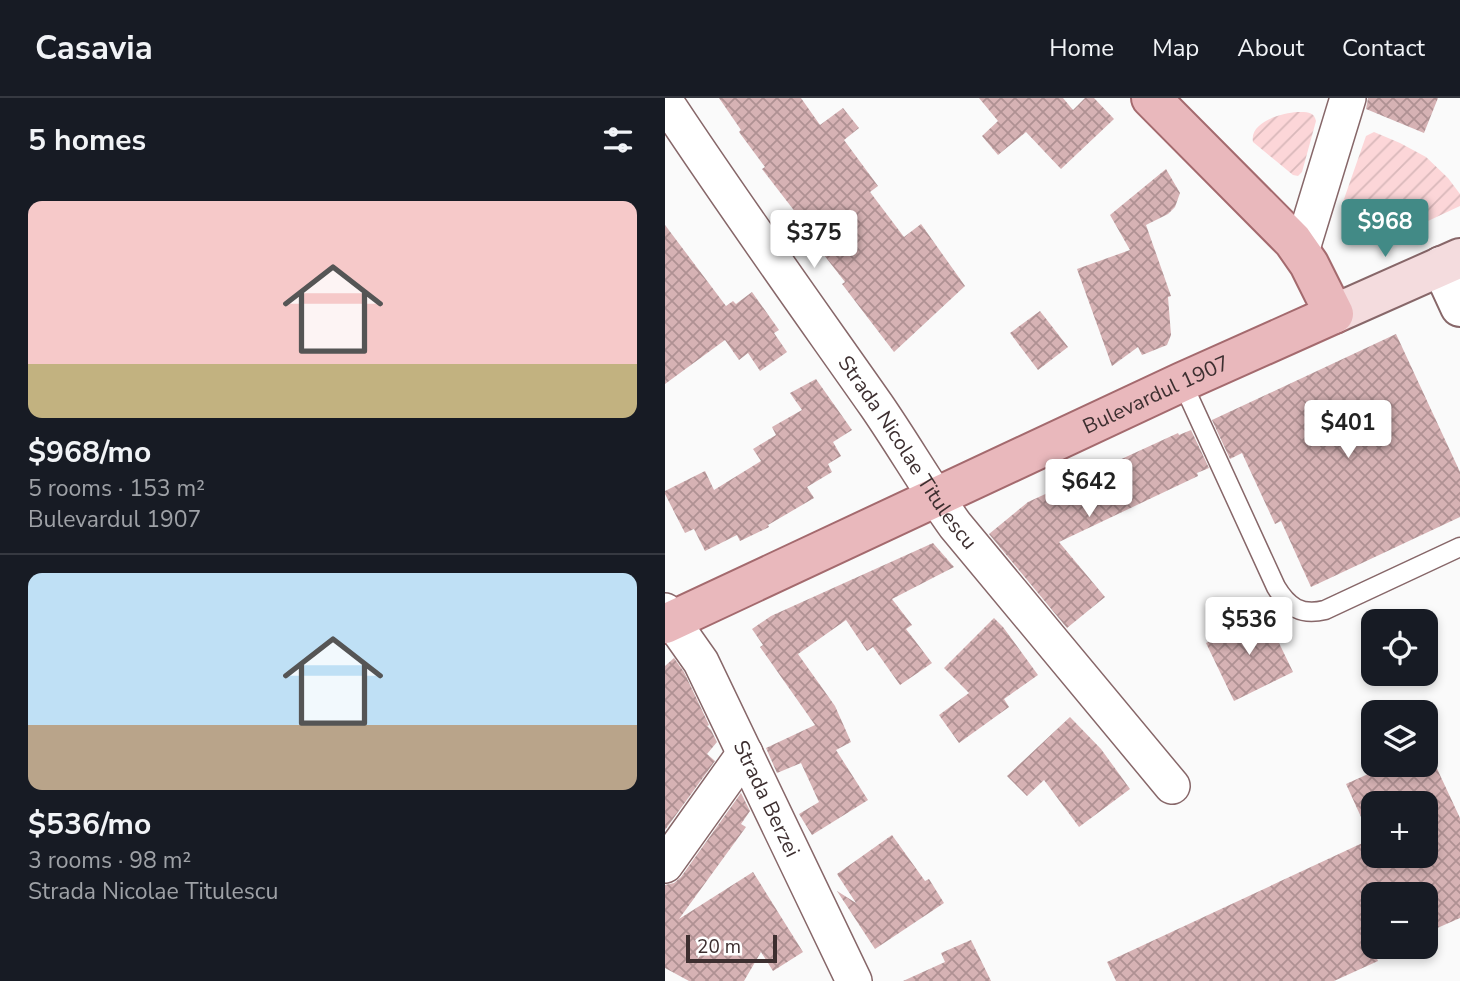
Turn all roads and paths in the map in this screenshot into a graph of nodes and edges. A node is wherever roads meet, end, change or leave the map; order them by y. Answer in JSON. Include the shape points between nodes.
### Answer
{"nodes":[{"id":1,"x":1150,"y":98,"type":"edge"},
{"id":2,"x":1348,"y":98,"type":"edge"},
{"id":3,"x":665,"y":101,"type":"edge"},
{"id":4,"x":1301,"y":252,"type":"junction"},
{"id":5,"x":1450,"y":262,"type":"edge"},
{"id":6,"x":1460,"y":307,"type":"edge"},
{"id":7,"x":1334,"y":314,"type":"junction"},
{"id":8,"x":1182,"y":382,"type":"junction"},
{"id":9,"x":936,"y":498,"type":"junction"},
{"id":10,"x":1460,"y":547,"type":"edge"},
{"id":11,"x":667,"y":619,"type":"edge"},
{"id":12,"x":745,"y":753,"type":"junction"},
{"id":13,"x":1172,"y":786,"type":"dead end"},
{"id":14,"x":665,"y":865,"type":"edge"},
{"id":15,"x":854,"y":981,"type":"edge"}],
"edges":[{"from":1,"to":4,"type":"main road"},
{"from":2,"to":4,"type":"street"},
{"from":3,"to":9,"type":"street","name":"Strada Nicolae Titulescu"},
{"from":4,"to":7,"type":"main road"},
{"from":5,"to":6,"type":"street"},
{"from":5,"to":7,"type":"main road","name":"Bulevardul 1907"},
{"from":7,"to":8,"type":"main road","name":"Bulevardul 1907"},
{"from":8,"to":9,"type":"main road","name":"Bulevardul 1907"},
{"from":8,"to":10,"type":"lane","via":[[1276,587],[1296,608],[1325,610]]},
{"from":9,"to":11,"type":"main road","name":"Bulevardul 1907"},
{"from":9,"to":13,"type":"street","name":"Strada Nicolae Titulescu"},
{"from":11,"to":12,"type":"street","name":"Strada Berzei","via":[[701,662]]},
{"from":12,"to":14,"type":"street"},
{"from":12,"to":15,"type":"street","name":"Strada Berzei"}]}
